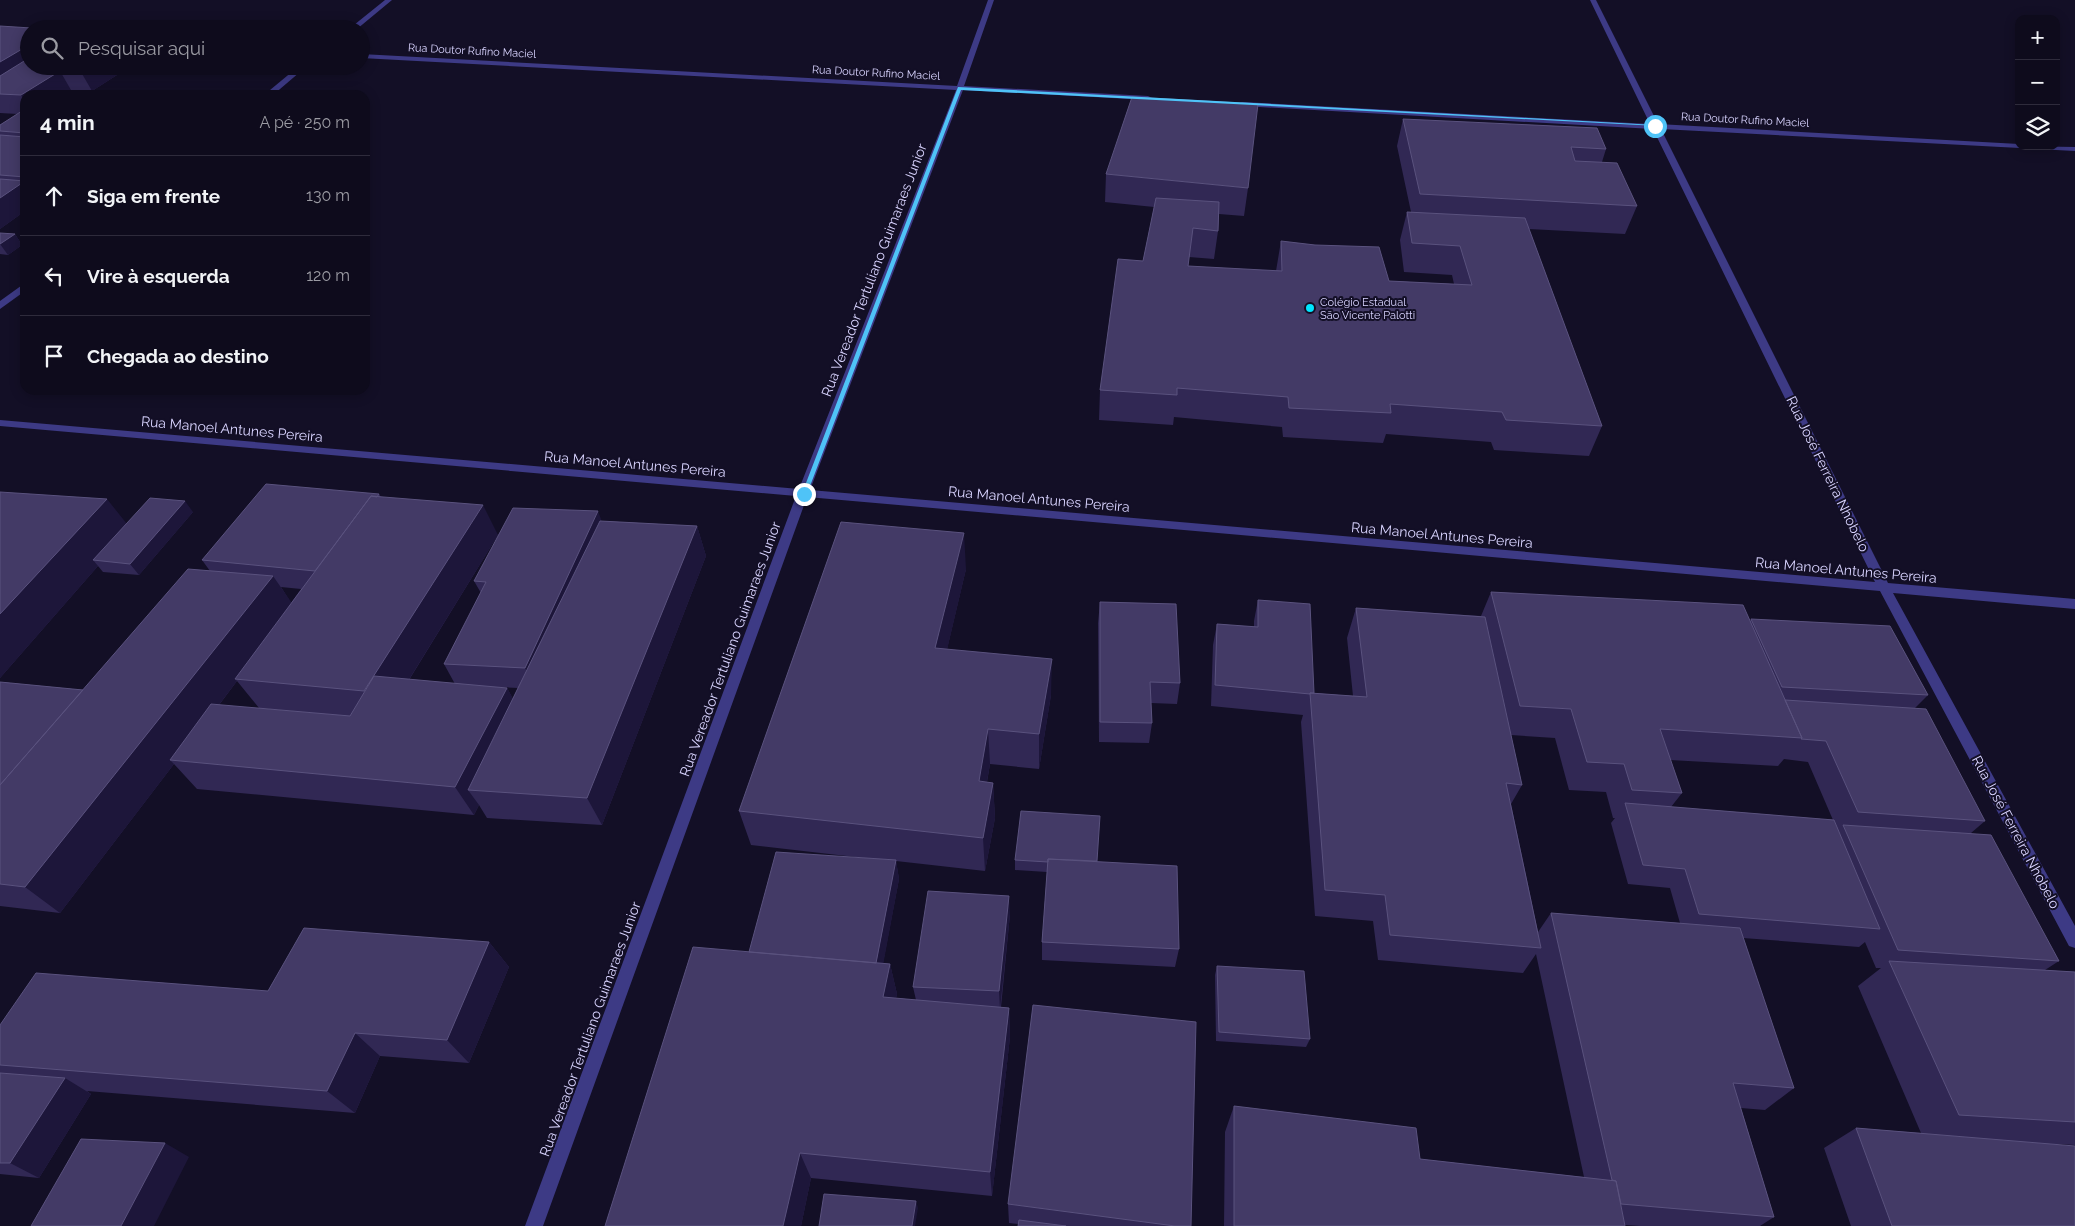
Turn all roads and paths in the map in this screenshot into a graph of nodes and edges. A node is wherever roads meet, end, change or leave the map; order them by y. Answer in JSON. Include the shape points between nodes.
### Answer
{"nodes":[{"id":1,"x":388,"y":0,"type":"edge"},
{"id":2,"x":991,"y":0,"type":"edge"},
{"id":3,"x":1593,"y":0,"type":"edge"},
{"id":4,"x":363,"y":20,"type":"edge"},
{"id":5,"x":370,"y":56,"type":"edge"},
{"id":6,"x":293,"y":75,"type":"edge"},
{"id":7,"x":960,"y":88,"type":"junction"},
{"id":8,"x":274,"y":90,"type":"edge"},
{"id":9,"x":1158,"y":99,"type":"edge"},
{"id":10,"x":1238,"y":103,"type":"edge"},
{"id":11,"x":1655,"y":126,"type":"junction"},
{"id":12,"x":2015,"y":146,"type":"edge"},
{"id":13,"x":2060,"y":148,"type":"edge"},
{"id":14,"x":2075,"y":149,"type":"edge"},
{"id":15,"x":20,"y":290,"type":"edge"},
{"id":16,"x":0,"y":306,"type":"edge"},
{"id":17,"x":0,"y":423,"type":"edge"},
{"id":18,"x":804,"y":494,"type":"junction"},
{"id":19,"x":1885,"y":589,"type":"junction"},
{"id":20,"x":2075,"y":604,"type":"edge"},
{"id":21,"x":2075,"y":942,"type":"edge"},
{"id":22,"x":534,"y":1226,"type":"edge"}],
"edges":[{"from":1,"to":4,"type":"street"},
{"from":2,"to":7,"type":"street","name":"Rua Vereador Tertuliano Guimaraes Junior"},
{"from":3,"to":11,"type":"street","name":"Rua José Ferreira Nhobelo"},
{"from":5,"to":7,"type":"street","name":"Rua Doutor Rufino Maciel"},
{"from":6,"to":8,"type":"street"},
{"from":7,"to":9,"type":"street","name":"Rua Doutor Rufino Maciel"},
{"from":7,"to":18,"type":"street","name":"Rua Vereador Tertuliano Guimaraes Junior"},
{"from":10,"to":11,"type":"street","name":"Rua Doutor Rufino Maciel"},
{"from":11,"to":12,"type":"street","name":"Rua Doutor Rufino Maciel"},
{"from":11,"to":19,"type":"street","name":"Rua José Ferreira Nhobelo"},
{"from":13,"to":14,"type":"street"},
{"from":15,"to":16,"type":"street"},
{"from":17,"to":18,"type":"street","name":"Rua Manoel Antunes Pereira"},
{"from":18,"to":19,"type":"street","name":"Rua Manoel Antunes Pereira"},
{"from":18,"to":22,"type":"street","name":"Rua Vereador Tertuliano Guimaraes Junior"},
{"from":19,"to":20,"type":"street","name":"Rua Manoel Antunes Pereira"},
{"from":19,"to":21,"type":"street","name":"Rua José Ferreira Nhobelo"}]}
